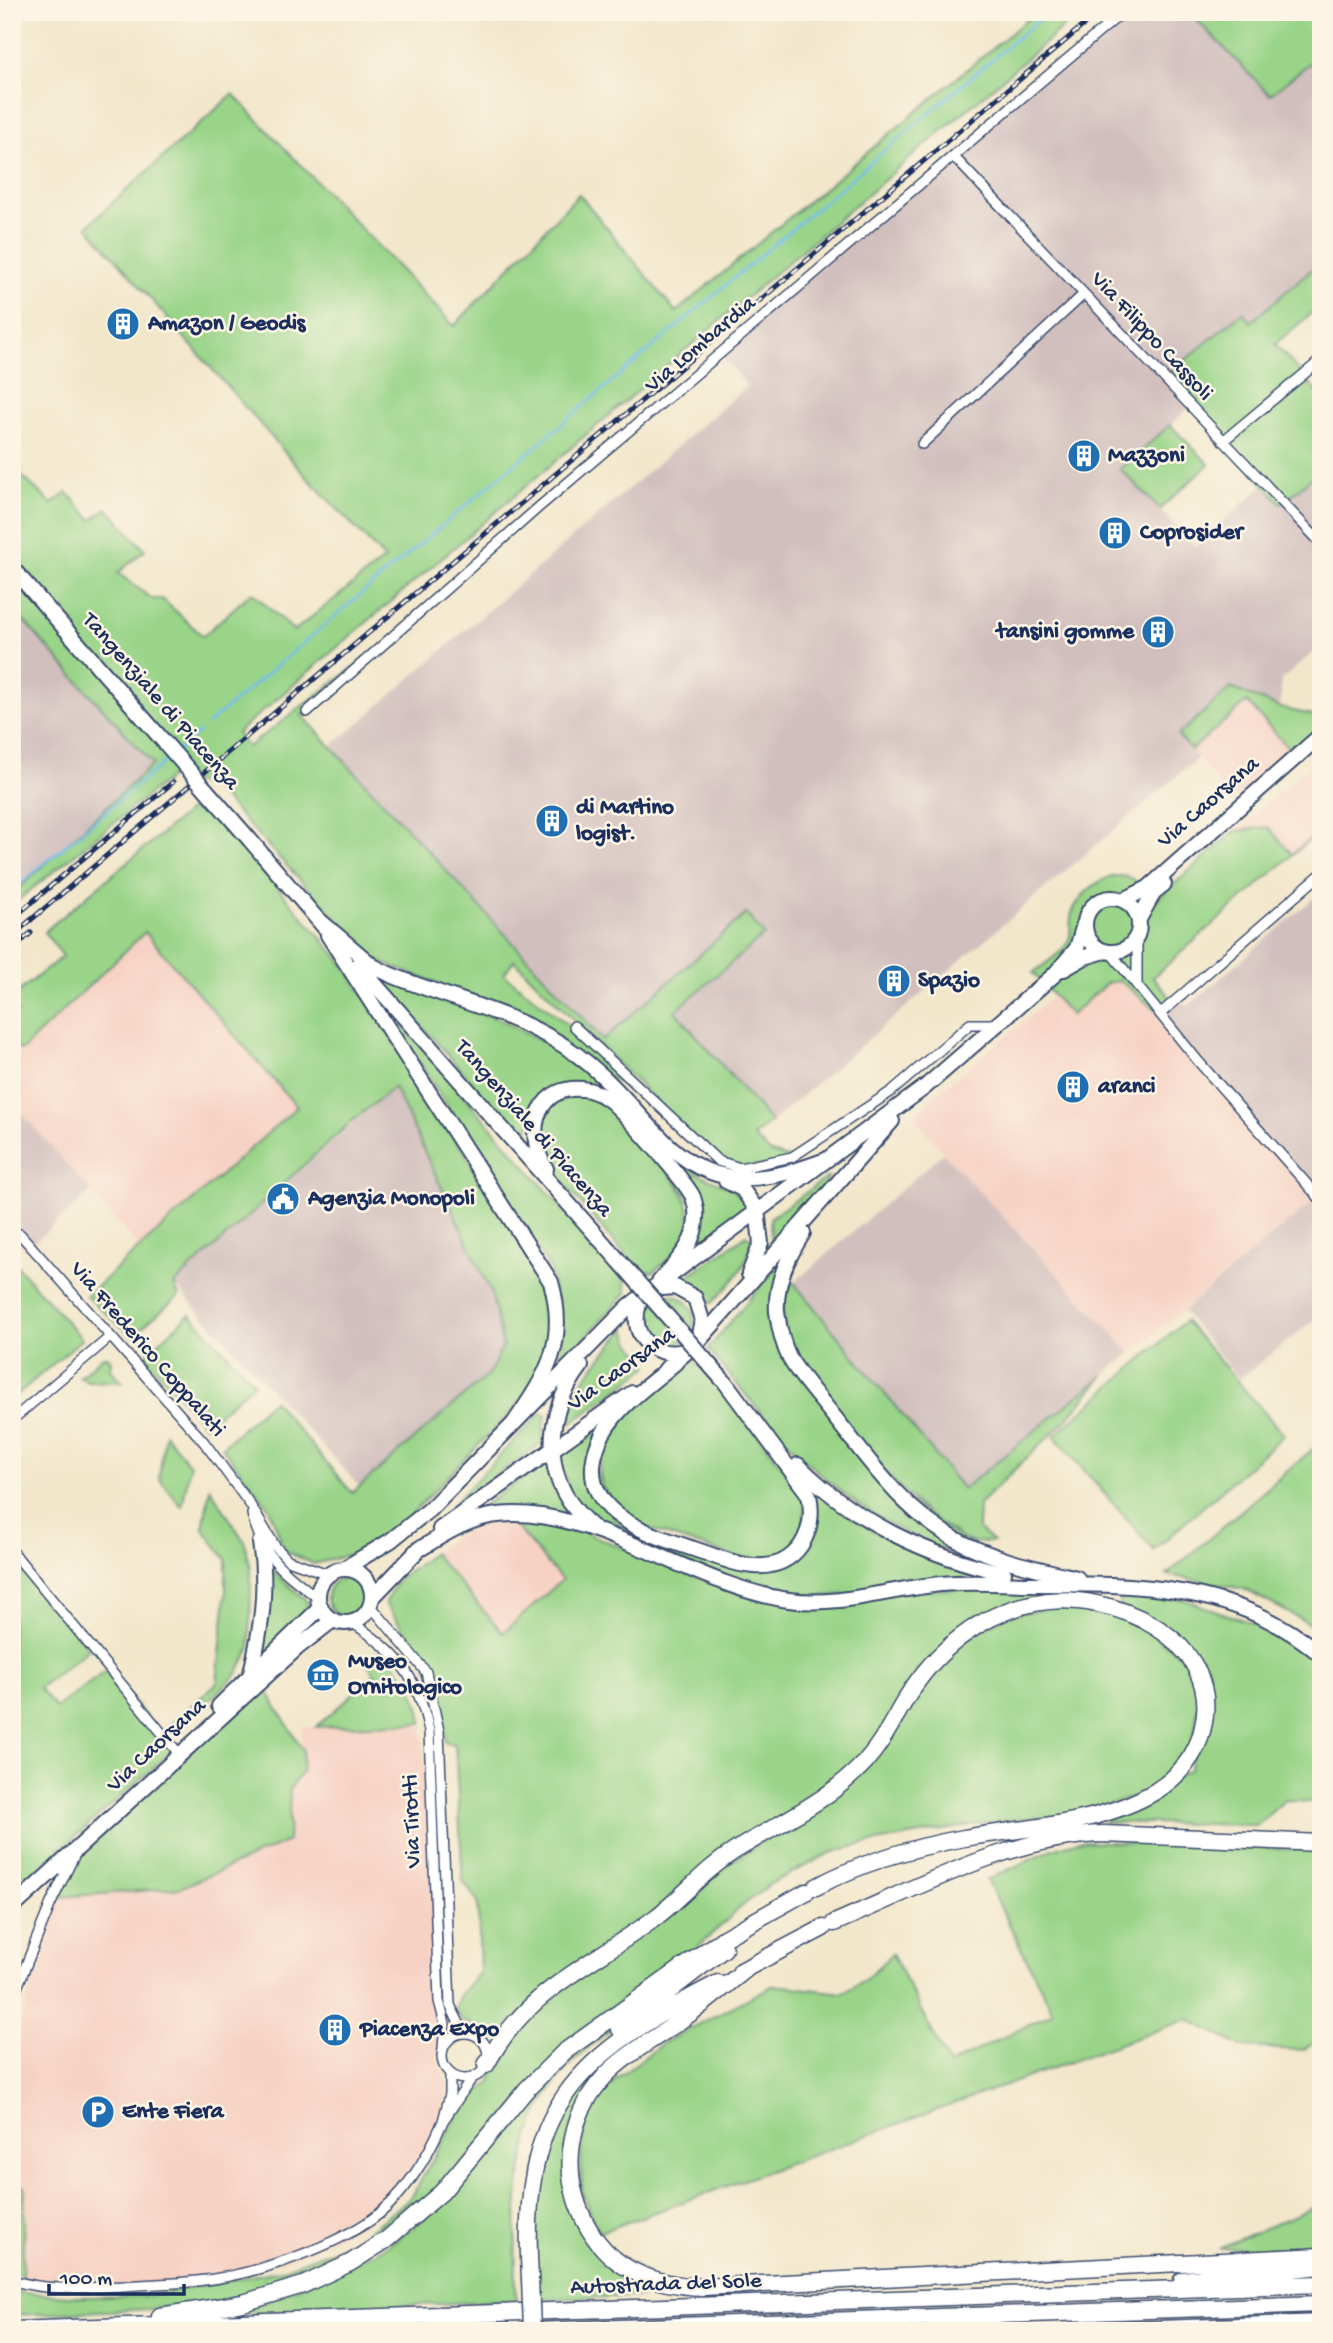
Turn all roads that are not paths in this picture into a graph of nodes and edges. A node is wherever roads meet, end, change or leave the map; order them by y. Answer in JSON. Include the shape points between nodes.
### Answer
{"nodes":[{"id":1,"x":1123,"y":12,"type":"edge"},
{"id":2,"x":954,"y":157,"type":"junction"},
{"id":3,"x":1084,"y":295,"type":"junction"},
{"id":4,"x":1321,"y":360,"type":"edge"},
{"id":5,"x":1223,"y":441,"type":"junction"},
{"id":6,"x":922,"y":444,"type":"dead end"},
{"id":7,"x":1321,"y":543,"type":"edge"},
{"id":8,"x":12,"y":568,"type":"edge"},
{"id":9,"x":307,"y":712,"type":"dead end"},
{"id":10,"x":1321,"y":735,"type":"edge"},
{"id":11,"x":1321,"y":747,"type":"edge"},
{"id":12,"x":1321,"y":874,"type":"edge"},
{"id":13,"x":1124,"y":900,"type":"junction"},
{"id":14,"x":318,"y":919,"type":"junction"},
{"id":15,"x":1139,"y":919,"type":"junction"},
{"id":16,"x":1084,"y":923,"type":"junction"},
{"id":17,"x":1137,"y":936,"type":"junction"},
{"id":18,"x":1107,"y":952,"type":"junction"},
{"id":19,"x":1054,"y":975,"type":"junction"},
{"id":20,"x":1137,"y":985,"type":"junction"},
{"id":21,"x":1160,"y":1014,"type":"junction"},
{"id":22,"x":997,"y":1024,"type":"junction"},
{"id":23,"x":574,"y":1026,"type":"dead end"},
{"id":24,"x":925,"y":1087,"type":"junction"},
{"id":25,"x":823,"y":1161,"type":"junction"},
{"id":26,"x":711,"y":1173,"type":"junction"},
{"id":27,"x":834,"y":1186,"type":"junction"},
{"id":28,"x":1320,"y":1199,"type":"edge"},
{"id":29,"x":564,"y":1200,"type":"junction"},
{"id":30,"x":757,"y":1210,"type":"junction"},
{"id":31,"x":12,"y":1241,"type":"edge"},
{"id":32,"x":650,"y":1288,"type":"junction"},
{"id":33,"x":622,"y":1312,"type":"junction"},
{"id":34,"x":718,"y":1319,"type":"junction"},
{"id":35,"x":110,"y":1337,"type":"junction"},
{"id":36,"x":693,"y":1346,"type":"junction"},
{"id":37,"x":676,"y":1362,"type":"junction"},
{"id":38,"x":724,"y":1381,"type":"junction"},
{"id":39,"x":12,"y":1419,"type":"edge"},
{"id":40,"x":514,"y":1423,"type":"junction"},
{"id":41,"x":551,"y":1450,"type":"junction"},
{"id":42,"x":249,"y":1503,"type":"junction"},
{"id":43,"x":608,"y":1537,"type":"junction"},
{"id":44,"x":260,"y":1542,"type":"junction"},
{"id":45,"x":12,"y":1551,"type":"edge"},
{"id":46,"x":415,"y":1552,"type":"junction"},
{"id":47,"x":345,"y":1568,"type":"junction"},
{"id":48,"x":328,"y":1574,"type":"junction"},
{"id":49,"x":1105,"y":1584,"type":"junction"},
{"id":50,"x":372,"y":1601,"type":"junction"},
{"id":51,"x":320,"y":1603,"type":"junction"},
{"id":52,"x":333,"y":1620,"type":"junction"},
{"id":53,"x":351,"y":1622,"type":"junction"},
{"id":54,"x":1321,"y":1655,"type":"edge"},
{"id":55,"x":250,"y":1677,"type":"junction"},
{"id":56,"x":178,"y":1752,"type":"junction"},
{"id":57,"x":1025,"y":1829,"type":"junction"},
{"id":58,"x":1321,"y":1836,"type":"edge"},
{"id":59,"x":1321,"y":1843,"type":"edge"},
{"id":60,"x":78,"y":1850,"type":"junction"},
{"id":61,"x":12,"y":1896,"type":"edge"},
{"id":62,"x":12,"y":1908,"type":"edge"},
{"id":63,"x":765,"y":1917,"type":"junction"},
{"id":64,"x":750,"y":1966,"type":"junction"},
{"id":65,"x":12,"y":2000,"type":"edge"},
{"id":66,"x":471,"y":2033,"type":"junction"},
{"id":67,"x":443,"y":2048,"type":"junction"},
{"id":68,"x":486,"y":2065,"type":"junction"},
{"id":69,"x":450,"y":2073,"type":"junction"},
{"id":70,"x":473,"y":2078,"type":"junction"},
{"id":71,"x":443,"y":2121,"type":"junction"},
{"id":72,"x":1321,"y":2256,"type":"edge"},
{"id":73,"x":1321,"y":2266,"type":"edge"},
{"id":74,"x":526,"y":2279,"type":"junction"},
{"id":75,"x":12,"y":2282,"type":"edge"},
{"id":76,"x":1321,"y":2284,"type":"edge"},
{"id":77,"x":1082,"y":2293,"type":"junction"},
{"id":78,"x":1321,"y":2304,"type":"edge"},
{"id":79,"x":1321,"y":2323,"type":"edge"},
{"id":80,"x":103,"y":2327,"type":"junction"},
{"id":81,"x":12,"y":2330,"type":"edge"},
{"id":82,"x":523,"y":2331,"type":"edge"},
{"id":83,"x":533,"y":2331,"type":"edge"},
{"id":84,"x":1107,"y":2331,"type":"edge"}],
"edges":[{"from":1,"to":2,"type":"street","name":"Via Lombardia"},
{"from":2,"to":3,"type":"street","name":"Via Filippo Cassoli"},
{"from":2,"to":9,"type":"street","name":"Via Lombardia","via":[[539,507]]},
{"from":3,"to":5,"type":"street","name":"Via Filippo Cassoli"},
{"from":3,"to":6,"type":"street"},
{"from":4,"to":5,"type":"street"},
{"from":5,"to":7,"type":"street","name":"Via Filippo Cassoli"},
{"from":8,"to":14,"type":"main road","name":"Tangenziale di Piacenza","bridge":true},
{"from":10,"to":13,"type":"main road","name":"Via Caorsana","via":[[1148,888]]},
{"from":11,"to":15,"type":"main road","name":"Via Caorsana","via":[[1154,892]]},
{"from":12,"to":21,"type":"street"},
{"from":13,"to":15,"type":"main road"},
{"from":13,"to":16,"type":"main road","via":[[1111,897],[1096,902]]},
{"from":14,"to":26,"type":"main road","via":[[373,966],[554,1039],[597,1069],[674,1151]]},
{"from":14,"to":29,"type":"main road","name":"Tangenziale di Piacenza"},
{"from":14,"to":40,"type":"main road","via":[[551,1282],[558,1318],[555,1351],[539,1387]]},
{"from":15,"to":17,"type":"main road"},
{"from":16,"to":18,"type":"main road","via":[[1090,941]]},
{"from":16,"to":19,"type":"main road","via":[[1077,948]]},
{"from":17,"to":18,"type":"main road","via":[[1126,948]]},
{"from":17,"to":20,"type":"street"},
{"from":18,"to":19,"type":"main road","via":[[1085,957]]},
{"from":18,"to":20,"type":"street"},
{"from":19,"to":22,"type":"main road","name":"Via Caorsana"},
{"from":20,"to":21,"type":"street"},
{"from":21,"to":28,"type":"street"},
{"from":22,"to":23,"type":"street","via":[[970,1024],[892,1091],[792,1157],[740,1168],[718,1161]]},
{"from":22,"to":24,"type":"main road","name":"Via Caorsana"},
{"from":24,"to":25,"type":"main road","name":"Via Caorsana"},
{"from":24,"to":27,"type":"main road","name":"Via Caorsana"},
{"from":25,"to":26,"type":"main road","via":[[761,1179]]},
{"from":25,"to":30,"type":"main road","name":"Via Caorsana"},
{"from":26,"to":30,"type":"main road","via":[[741,1189]]},
{"from":27,"to":34,"type":"main road","name":"Via Caorsana"},
{"from":27,"to":49,"type":"main road","via":[[795,1246],[779,1287],[779,1325],[791,1360],[893,1490],[930,1522],[961,1542],[1014,1564]]},
{"from":29,"to":32,"type":"main road","via":[[535,1148],[535,1121],[545,1104],[562,1093],[589,1090],[616,1105],[693,1197],[696,1217],[692,1236],[680,1257]]},
{"from":29,"to":38,"type":"main road","name":"Tangenziale di Piacenza","bridge":true},
{"from":30,"to":32,"type":"main road","name":"Via Caorsana"},
{"from":30,"to":34,"type":"main road","via":[[761,1243],[756,1262]]},
{"from":31,"to":35,"type":"street","name":"Via Frederico Coppalati","via":[[20,1234]]},
{"from":32,"to":33,"type":"main road","name":"Via Caorsana"},
{"from":32,"to":36,"type":"main road","via":[[675,1287],[695,1298],[702,1320]]},
{"from":32,"to":36,"type":"main road","via":[[636,1310],[635,1323],[645,1343],[671,1353]]},
{"from":33,"to":40,"type":"main road","name":"Via Caorsana"},
{"from":33,"to":41,"type":"main road","via":[[565,1389],[553,1423]]},
{"from":34,"to":36,"type":"main road","name":"Via Caorsana"},
{"from":35,"to":39,"type":"street"},
{"from":35,"to":42,"type":"street","name":"Via Frederico Coppalati","via":[[204,1442]]},
{"from":36,"to":37,"type":"main road","name":"Via Caorsana"},
{"from":37,"to":38,"type":"main road","via":[[615,1416],[603,1433],[595,1461],[601,1493],[619,1518],[642,1531],[744,1565],[776,1564],[793,1555],[805,1541],[812,1516],[809,1495]]},
{"from":37,"to":41,"type":"main road","name":"Via Caorsana"},
{"from":38,"to":49,"type":"main road","name":"Tangenziale di Piacenza","via":[[796,1463],[846,1506],[882,1528],[930,1551],[1004,1573]]},
{"from":40,"to":47,"type":"main road","name":"Via Caorsana","via":[[429,1510]]},
{"from":41,"to":43,"type":"main road","via":[[558,1483],[569,1502]]},
{"from":41,"to":46,"type":"main road","name":"Via Caorsana","via":[[447,1523]]},
{"from":42,"to":44,"type":"street","name":"Via Frederico Coppalati"},
{"from":42,"to":48,"type":"street","name":"Via Frederico Coppalati","via":[[288,1560]]},
{"from":43,"to":46,"type":"main road","via":[[552,1517],[502,1514],[465,1524]]},
{"from":43,"to":49,"type":"main road","via":[[735,1587],[789,1600],[843,1600],[976,1581]]},
{"from":44,"to":51,"type":"street","name":"Via Frederico Coppalati","via":[[274,1563]]},
{"from":44,"to":55,"type":"main road","via":[[265,1595]]},
{"from":45,"to":56,"type":"street"},
{"from":46,"to":50,"type":"main road","name":"Via Caorsana"},
{"from":47,"to":48,"type":"main road"},
{"from":47,"to":50,"type":"main road","via":[[362,1574],[372,1588]]},
{"from":48,"to":51,"type":"main road","via":[[322,1581]]},
{"from":49,"to":54,"type":"main road","via":[[1179,1589],[1216,1597],[1278,1624]]},
{"from":50,"to":53,"type":"main road","via":[[359,1619]]},
{"from":50,"to":66,"type":"street","name":"Via Tirotti","via":[[426,1672],[434,1698],[450,2005],[460,2025]]},
{"from":51,"to":52,"type":"main road"},
{"from":51,"to":55,"type":"main road","name":"Via Caorsana"},
{"from":52,"to":53,"type":"main road"},
{"from":52,"to":56,"type":"main road","name":"Via Caorsana"},
{"from":53,"to":67,"type":"street","name":"Via Tirotti","via":[[392,1652],[423,1701],[429,1731],[439,2001],[446,2024]]},
{"from":55,"to":56,"type":"main road","name":"Via Caorsana"},
{"from":56,"to":60,"type":"main road","name":"Via Caorsana"},
{"from":56,"to":61,"type":"main road","name":"Via Caorsana"},
{"from":57,"to":58,"type":"highway","via":[[1106,1827]]},
{"from":57,"to":63,"type":"highway","via":[[910,1852],[811,1889]]},
{"from":57,"to":68,"type":"highway","via":[[1128,1806],[1170,1782],[1194,1752],[1206,1710],[1200,1679],[1183,1651],[1148,1622],[1113,1607],[1059,1601],[1021,1606],[975,1627],[928,1669],[887,1734],[854,1773],[732,1852],[654,1919],[553,1986],[508,2030]]},
{"from":59,"to":64,"type":"highway","via":[[1069,1835],[1026,1846],[829,1926]]},
{"from":60,"to":62,"type":"main road","name":"Via Caorsana"},
{"from":60,"to":65,"type":"street"},
{"from":63,"to":74,"type":"highway","via":[[593,2049],[562,2082],[538,2126],[524,2174],[520,2219]]},
{"from":63,"to":80,"type":"highway","via":[[724,1938],[564,2052],[526,2090],[442,2192],[358,2258],[274,2295]]},
{"from":64,"to":72,"type":"highway","via":[[616,2066],[587,2100],[576,2125],[570,2151],[571,2181],[581,2216],[594,2238],[620,2263],[645,2278],[703,2287]]},
{"from":64,"to":74,"type":"highway","via":[[624,2037],[587,2066],[570,2087],[547,2127],[533,2177]]},
{"from":66,"to":67,"type":"street","via":[[451,2037]]},
{"from":66,"to":68,"type":"street","via":[[487,2048]]},
{"from":67,"to":69,"type":"street","via":[[443,2062]]},
{"from":68,"to":70,"type":"street"},
{"from":69,"to":70,"type":"street"},
{"from":69,"to":71,"type":"street"},
{"from":70,"to":71,"type":"street"},
{"from":71,"to":75,"type":"street","via":[[422,2163],[401,2191],[370,2221],[318,2246],[248,2271],[199,2281],[67,2289]]},
{"from":73,"to":77,"type":"highway"},
{"from":74,"to":82,"type":"highway"},
{"from":74,"to":83,"type":"highway","bridge":true},
{"from":76,"to":77,"type":"highway","name":"Autostrada del Sole"},
{"from":77,"to":80,"type":"highway","name":"Autostrada del Sole"},
{"from":78,"to":83,"type":"highway","name":"Autostrada del Sole"},
{"from":79,"to":84,"type":"highway"},
{"from":80,"to":81,"type":"highway","name":"Autostrada del Sole"}]}
